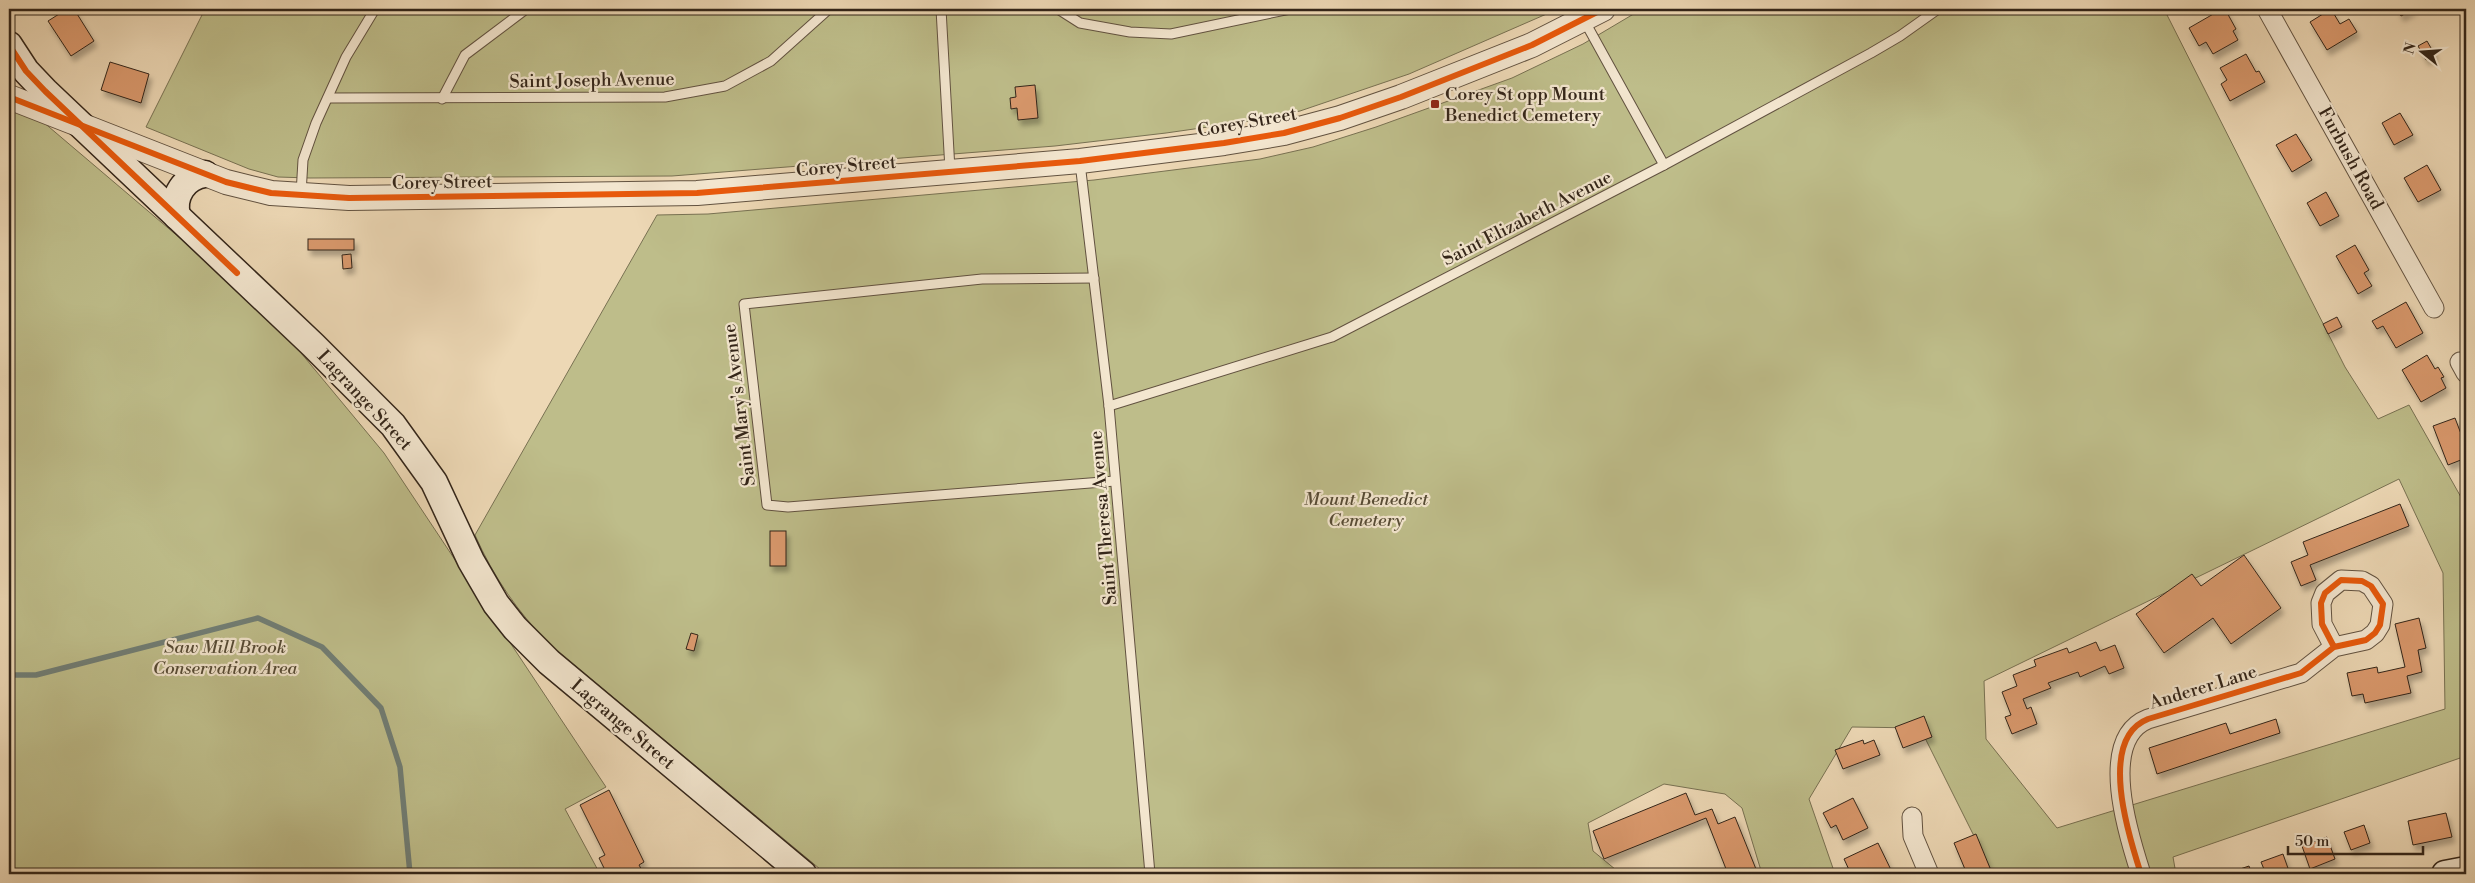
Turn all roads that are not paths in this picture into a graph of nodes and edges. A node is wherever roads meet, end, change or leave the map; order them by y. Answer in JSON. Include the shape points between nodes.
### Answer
{"nodes":[{"id":1,"x":375,"y":9,"type":"edge"},
{"id":2,"x":526,"y":9,"type":"edge"},
{"id":3,"x":829,"y":9,"type":"edge"},
{"id":4,"x":941,"y":9,"type":"edge"},
{"id":5,"x":1058,"y":9,"type":"edge"},
{"id":6,"x":1290,"y":9,"type":"edge"},
{"id":7,"x":1938,"y":9,"type":"edge"},
{"id":8,"x":2267,"y":9,"type":"edge"},
{"id":9,"x":1593,"y":14,"type":"edge"},
{"id":10,"x":9,"y":45,"type":"edge"},
{"id":11,"x":9,"y":97,"type":"edge"},
{"id":12,"x":328,"y":98,"type":"junction"},
{"id":13,"x":442,"y":99,"type":"junction"},
{"id":14,"x":78,"y":123,"type":"junction"},
{"id":15,"x":1080,"y":161,"type":"junction"},
{"id":16,"x":1664,"y":165,"type":"junction"},
{"id":17,"x":950,"y":172,"type":"junction"},
{"id":18,"x":206,"y":174,"type":"junction"},
{"id":19,"x":300,"y":197,"type":"junction"},
{"id":20,"x":177,"y":216,"type":"junction"},
{"id":21,"x":1094,"y":278,"type":"junction"},
{"id":22,"x":2434,"y":308,"type":"dead end"},
{"id":23,"x":1109,"y":406,"type":"junction"},
{"id":24,"x":1115,"y":480,"type":"junction"},
{"id":25,"x":2334,"y":647,"type":"dead end"},
{"id":26,"x":1912,"y":817,"type":"dead end"},
{"id":27,"x":2466,"y":870,"type":"edge"},
{"id":28,"x":802,"y":874,"type":"edge"},
{"id":29,"x":1150,"y":874,"type":"edge"},
{"id":30,"x":1929,"y":874,"type":"edge"},
{"id":31,"x":2141,"y":874,"type":"edge"},
{"id":32,"x":2445,"y":874,"type":"edge"}],
"edges":[{"from":1,"to":12,"type":"lane","via":[[346,57]]},
{"from":2,"to":13,"type":"lane","via":[[465,55]]},
{"from":3,"to":13,"type":"lane","name":"Saint Joseph Avenue","via":[[771,61],[725,86],[665,97]]},
{"from":4,"to":17,"type":"lane"},
{"from":5,"to":6,"type":"lane","via":[[1080,22],[1130,32],[1171,34]]},
{"from":7,"to":16,"type":"lane","name":"Saint Elizabeth Avenue","via":[[1871,53]]},
{"from":8,"to":22,"type":"street","name":"Furbush Road"},
{"from":9,"to":15,"type":"street","name":"Corey Street","via":[[1502,58],[1372,108],[1311,126],[1224,143]]},
{"from":9,"to":16,"type":"lane"},
{"from":10,"to":14,"type":"main road","name":"Lagrange Street","via":[[32,78]]},
{"from":11,"to":14,"type":"street","name":"Corey Street"},
{"from":12,"to":13,"type":"lane","name":"Saint Joseph Avenue"},
{"from":12,"to":19,"type":"lane","via":[[303,160]]},
{"from":14,"to":18,"type":"street","name":"Corey Street"},
{"from":14,"to":20,"type":"main road","name":"Lagrange Street"},
{"from":15,"to":17,"type":"street","name":"Corey Street"},
{"from":15,"to":21,"type":"lane","name":"Saint Theresa Avenue"},
{"from":16,"to":23,"type":"lane","name":"Saint Elizabeth Avenue","via":[[1332,337]]},
{"from":17,"to":19,"type":"street","name":"Corey Street","via":[[660,195]]},
{"from":18,"to":19,"type":"street","name":"Corey Street","via":[[256,191]]},
{"from":18,"to":20,"type":"main road","via":[[195,176],[181,189],[176,201]]},
{"from":20,"to":28,"type":"main road","name":"Lagrange Street","via":[[403,436],[434,482],[488,592],[524,639]]},
{"from":21,"to":23,"type":"lane","name":"Saint Theresa Avenue"},
{"from":21,"to":24,"type":"lane","name":"Saint Mary's Avenue","via":[[982,279],[744,304],[767,505],[788,507]]},
{"from":23,"to":24,"type":"lane","name":"Saint Theresa Avenue"},
{"from":24,"to":29,"type":"lane","name":"Saint Theresa Avenue"},
{"from":25,"to":31,"type":"street","name":"Anderer Lane","via":[[2301,673],[2148,719],[2134,729],[2122,754],[2120,778],[2127,823]]},
{"from":26,"to":30,"type":"street","via":[[1913,836]]},
{"from":27,"to":32,"type":"main road"}]}
